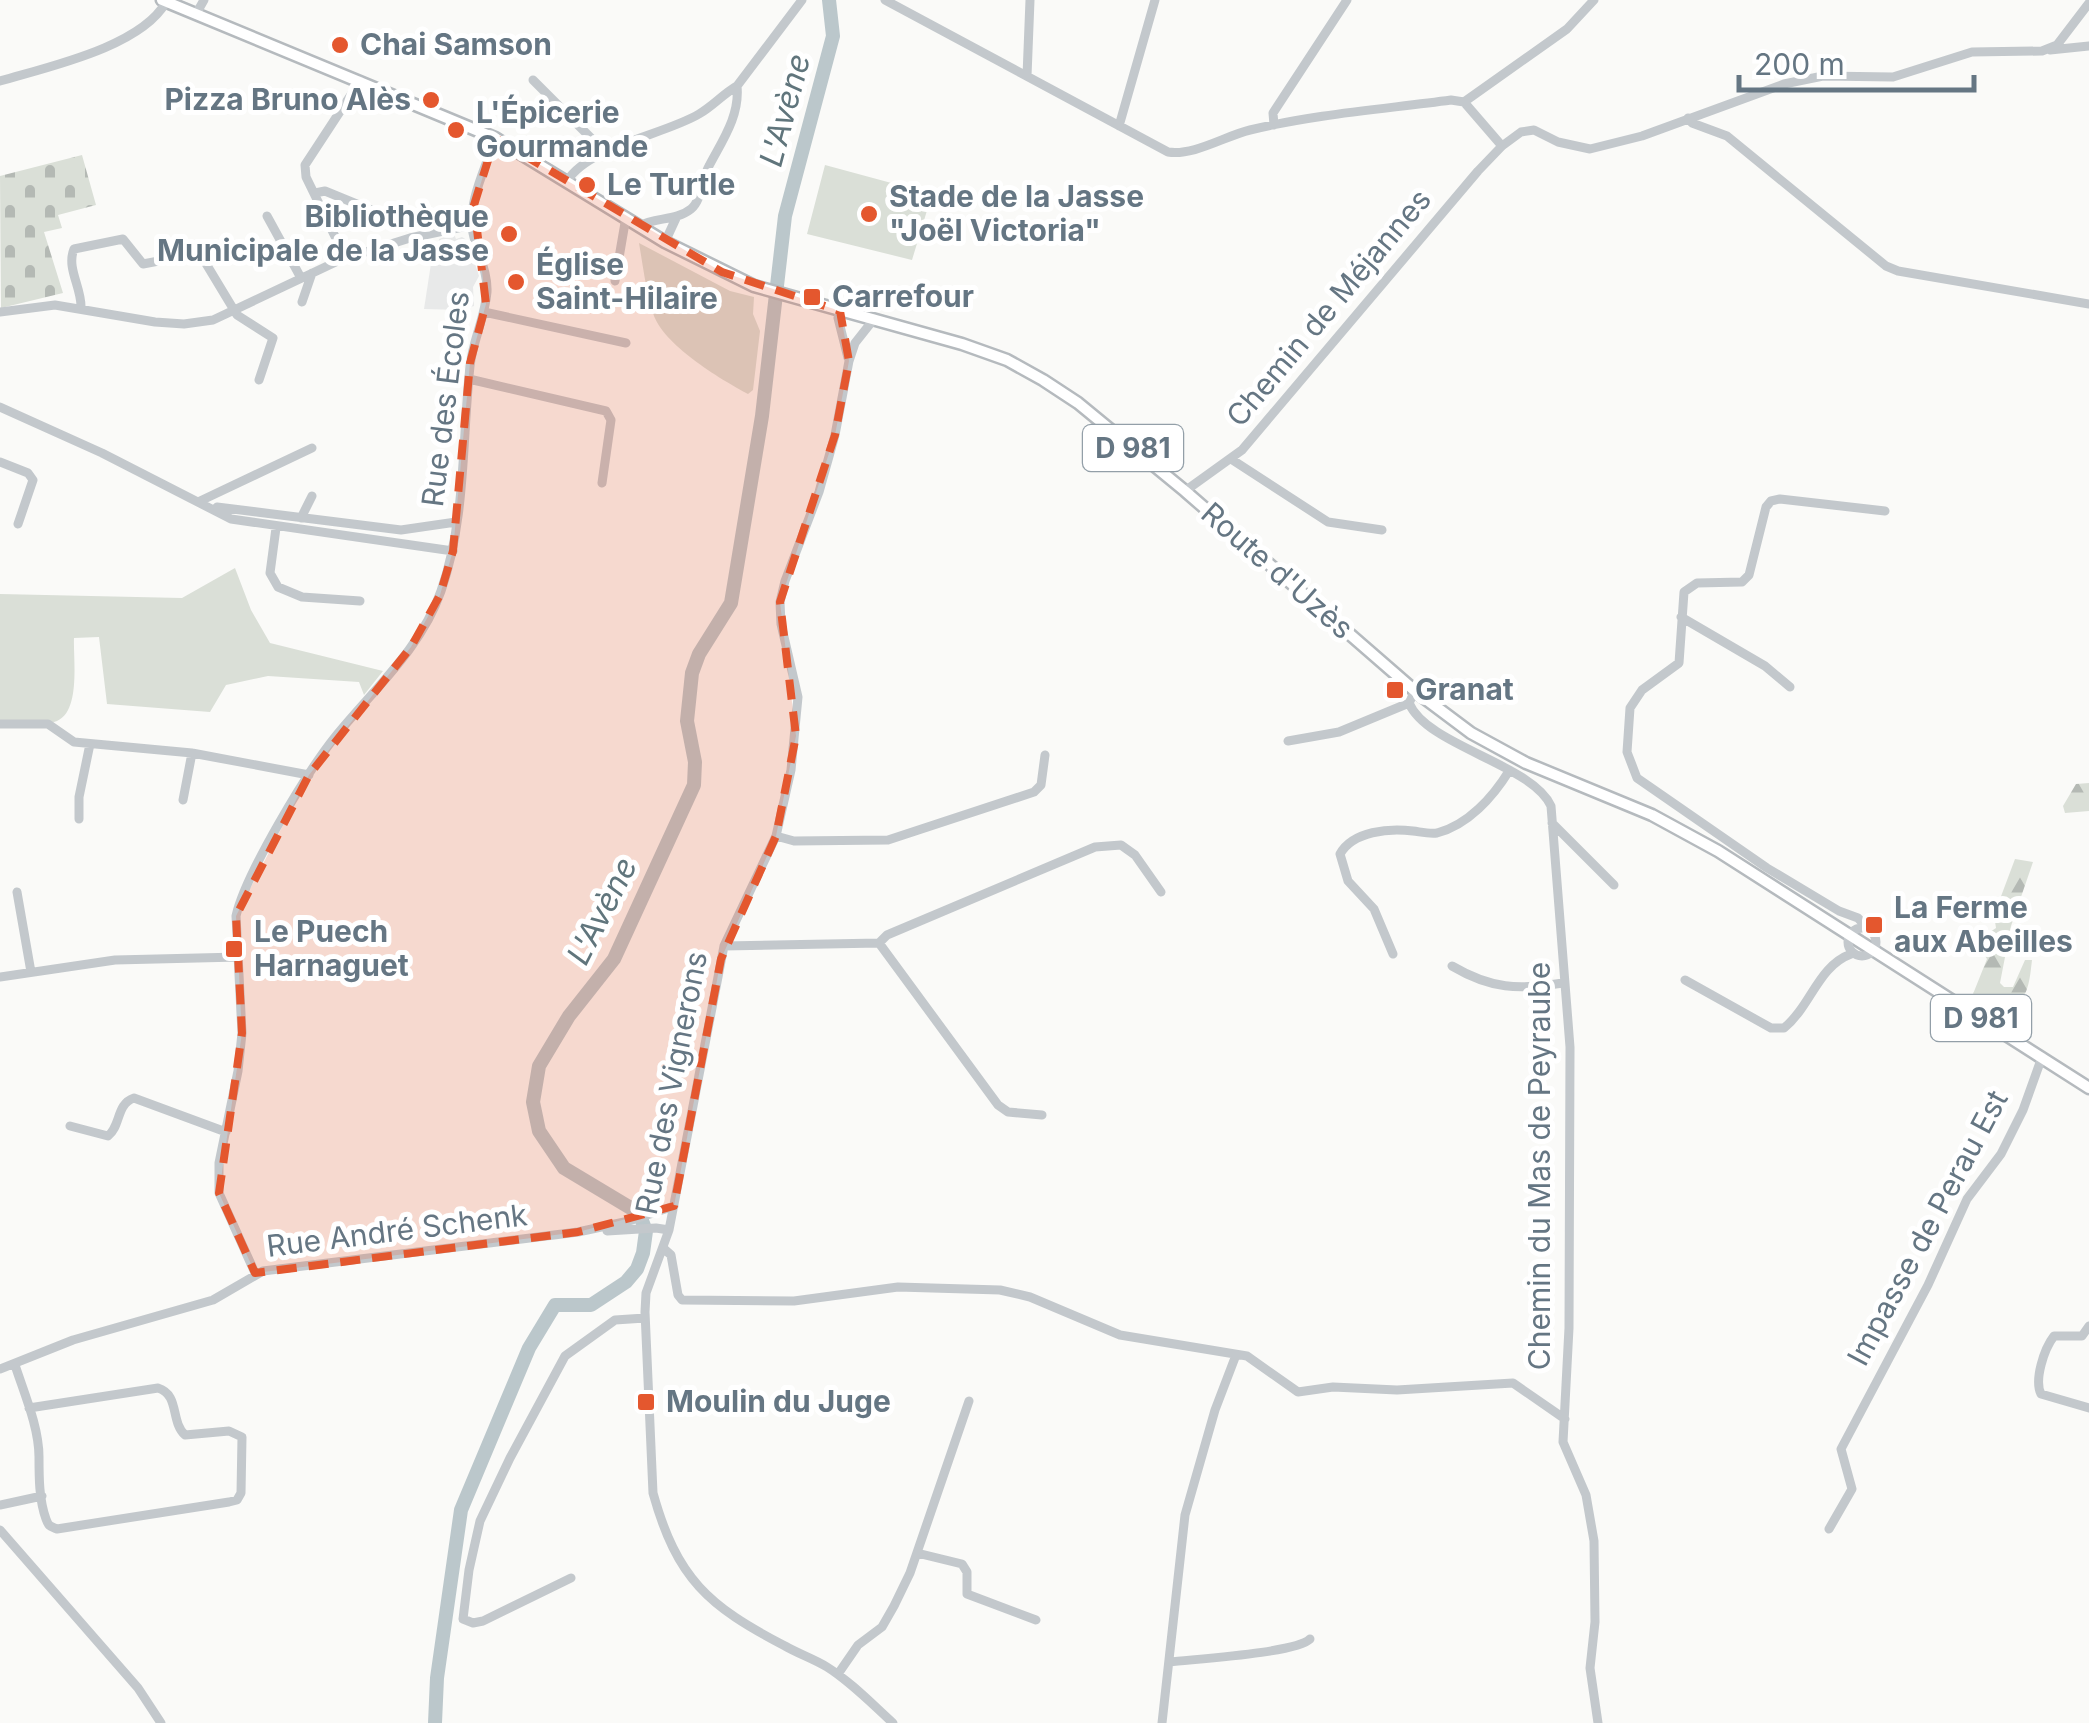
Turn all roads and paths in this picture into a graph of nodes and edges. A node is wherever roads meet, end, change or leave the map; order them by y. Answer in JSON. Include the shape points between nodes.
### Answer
{"nodes":[{"id":1,"x":204,"y":0,"type":"edge"},
{"id":2,"x":802,"y":0,"type":"edge"},
{"id":3,"x":886,"y":0,"type":"edge"},
{"id":4,"x":1030,"y":0,"type":"edge"},
{"id":5,"x":1155,"y":0,"type":"edge"},
{"id":6,"x":1347,"y":0,"type":"edge"},
{"id":7,"x":1594,"y":0,"type":"edge"},
{"id":8,"x":164,"y":1,"type":"edge"},
{"id":9,"x":2089,"y":3,"type":"edge"},
{"id":10,"x":196,"y":14,"type":"junction"},
{"id":11,"x":2089,"y":46,"type":"edge"},
{"id":12,"x":2042,"y":51,"type":"junction"},
{"id":13,"x":1027,"y":76,"type":"junction"},
{"id":14,"x":533,"y":80,"type":"dead end"},
{"id":15,"x":0,"y":81,"type":"edge"},
{"id":16,"x":360,"y":81,"type":"junction"},
{"id":17,"x":737,"y":86,"type":"junction"},
{"id":18,"x":1464,"y":102,"type":"junction"},
{"id":19,"x":1688,"y":118,"type":"junction"},
{"id":20,"x":1274,"y":125,"type":"junction"},
{"id":21,"x":1119,"y":126,"type":"junction"},
{"id":22,"x":496,"y":138,"type":"junction"},
{"id":23,"x":1502,"y":146,"type":"junction"},
{"id":24,"x":601,"y":156,"type":"junction"},
{"id":25,"x":567,"y":181,"type":"junction"},
{"id":26,"x":315,"y":193,"type":"junction"},
{"id":27,"x":267,"y":216,"type":"dead end"},
{"id":28,"x":677,"y":216,"type":"junction"},
{"id":29,"x":626,"y":218,"type":"junction"},
{"id":30,"x":398,"y":221,"type":"dead end"},
{"id":31,"x":472,"y":225,"type":"junction"},
{"id":32,"x":639,"y":226,"type":"junction"},
{"id":33,"x":665,"y":242,"type":"junction"},
{"id":34,"x":346,"y":258,"type":"junction"},
{"id":35,"x":312,"y":273,"type":"junction"},
{"id":36,"x":301,"y":278,"type":"junction"},
{"id":37,"x":615,"y":281,"type":"dead end"},
{"id":38,"x":302,"y":302,"type":"dead end"},
{"id":39,"x":2089,"y":304,"type":"edge"},
{"id":40,"x":81,"y":308,"type":"junction"},
{"id":41,"x":234,"y":311,"type":"junction"},
{"id":42,"x":840,"y":311,"type":"junction"},
{"id":43,"x":0,"y":312,"type":"edge"},
{"id":44,"x":484,"y":312,"type":"junction"},
{"id":45,"x":874,"y":319,"type":"junction"},
{"id":46,"x":626,"y":343,"type":"dead end"},
{"id":47,"x":848,"y":360,"type":"junction"},
{"id":48,"x":468,"y":379,"type":"junction"},
{"id":49,"x":259,"y":380,"type":"dead end"},
{"id":50,"x":0,"y":407,"type":"edge"},
{"id":51,"x":312,"y":448,"type":"dead end"},
{"id":52,"x":1231,"y":460,"type":"junction"},
{"id":53,"x":0,"y":462,"type":"edge"},
{"id":54,"x":602,"y":483,"type":"dead end"},
{"id":55,"x":1185,"y":491,"type":"junction"},
{"id":56,"x":312,"y":496,"type":"dead end"},
{"id":57,"x":198,"y":502,"type":"junction"},
{"id":58,"x":209,"y":508,"type":"junction"},
{"id":59,"x":1885,"y":511,"type":"dead end"},
{"id":60,"x":300,"y":518,"type":"junction"},
{"id":61,"x":456,"y":522,"type":"junction"},
{"id":62,"x":18,"y":524,"type":"dead end"},
{"id":63,"x":276,"y":528,"type":"junction"},
{"id":64,"x":1382,"y":530,"type":"dead end"},
{"id":65,"x":453,"y":551,"type":"junction"},
{"id":66,"x":360,"y":601,"type":"dead end"},
{"id":67,"x":1681,"y":617,"type":"junction"},
{"id":68,"x":1790,"y":687,"type":"dead end"},
{"id":69,"x":1415,"y":691,"type":"junction"},
{"id":70,"x":1408,"y":703,"type":"junction"},
{"id":71,"x":0,"y":724,"type":"edge"},
{"id":72,"x":1288,"y":741,"type":"dead end"},
{"id":73,"x":90,"y":744,"type":"junction"},
{"id":74,"x":192,"y":752,"type":"junction"},
{"id":75,"x":1045,"y":755,"type":"dead end"},
{"id":76,"x":1509,"y":771,"type":"junction"},
{"id":77,"x":309,"y":775,"type":"junction"},
{"id":78,"x":183,"y":800,"type":"dead end"},
{"id":79,"x":80,"y":820,"type":"dead end"},
{"id":80,"x":1552,"y":823,"type":"junction"},
{"id":81,"x":776,"y":836,"type":"junction"},
{"id":82,"x":1614,"y":885,"type":"dead end"},
{"id":83,"x":16,"y":892,"type":"dead end"},
{"id":84,"x":1161,"y":892,"type":"dead end"},
{"id":85,"x":1866,"y":928,"type":"junction"},
{"id":86,"x":1852,"y":936,"type":"junction"},
{"id":87,"x":879,"y":943,"type":"junction"},
{"id":88,"x":724,"y":946,"type":"junction"},
{"id":89,"x":1873,"y":949,"type":"junction"},
{"id":90,"x":1393,"y":954,"type":"dead end"},
{"id":91,"x":1852,"y":954,"type":"junction"},
{"id":92,"x":239,"y":957,"type":"junction"},
{"id":93,"x":1452,"y":966,"type":"dead end"},
{"id":94,"x":31,"y":972,"type":"junction"},
{"id":95,"x":0,"y":977,"type":"edge"},
{"id":96,"x":1685,"y":980,"type":"dead end"},
{"id":97,"x":1563,"y":983,"type":"junction"},
{"id":98,"x":2042,"y":1057,"type":"junction"},
{"id":99,"x":2089,"y":1088,"type":"edge"},
{"id":100,"x":1042,"y":1114,"type":"dead end"},
{"id":101,"x":70,"y":1126,"type":"dead end"},
{"id":102,"x":226,"y":1132,"type":"junction"},
{"id":103,"x":674,"y":1206,"type":"junction"},
{"id":104,"x":630,"y":1225,"type":"junction"},
{"id":105,"x":669,"y":1230,"type":"junction"},
{"id":106,"x":663,"y":1248,"type":"junction"},
{"id":107,"x":255,"y":1273,"type":"junction"},
{"id":108,"x":645,"y":1318,"type":"junction"},
{"id":109,"x":2089,"y":1326,"type":"edge"},
{"id":110,"x":1236,"y":1355,"type":"junction"},
{"id":111,"x":15,"y":1365,"type":"junction"},
{"id":112,"x":0,"y":1369,"type":"edge"},
{"id":113,"x":969,"y":1401,"type":"dead end"},
{"id":114,"x":29,"y":1408,"type":"junction"},
{"id":115,"x":2089,"y":1408,"type":"edge"},
{"id":116,"x":1565,"y":1420,"type":"junction"},
{"id":117,"x":42,"y":1496,"type":"junction"},
{"id":118,"x":0,"y":1505,"type":"edge"},
{"id":119,"x":1829,"y":1529,"type":"dead end"},
{"id":120,"x":0,"y":1530,"type":"edge"},
{"id":121,"x":917,"y":1553,"type":"junction"},
{"id":122,"x":571,"y":1578,"type":"dead end"},
{"id":123,"x":1036,"y":1620,"type":"dead end"},
{"id":124,"x":1310,"y":1638,"type":"dead end"},
{"id":125,"x":1170,"y":1662,"type":"junction"},
{"id":126,"x":838,"y":1674,"type":"junction"},
{"id":127,"x":892,"y":1722,"type":"edge"},
{"id":128,"x":161,"y":1723,"type":"edge"},
{"id":129,"x":1162,"y":1723,"type":"edge"},
{"id":130,"x":1598,"y":1723,"type":"edge"}],
"edges":[{"from":1,"to":10,"type":"street"},
{"from":2,"to":17,"type":"street"},
{"from":3,"to":13,"type":"street"},
{"from":4,"to":13,"type":"street"},
{"from":5,"to":21,"type":"street"},
{"from":6,"to":20,"type":"street","via":[[1273,114]]},
{"from":7,"to":18,"type":"street","via":[[1567,29]]},
{"from":8,"to":10,"type":"main road","name":"Route d'Uzès","number":"D 981"},
{"from":8,"to":15,"type":"street","via":[[155,18],[122,38]]},
{"from":9,"to":12,"type":"street","via":[[2056,44]]},
{"from":10,"to":16,"type":"main road","name":"Route d'Uzès","number":"D 981"},
{"from":11,"to":12,"type":"street"},
{"from":12,"to":19,"type":"street","via":[[1972,52],[1893,76],[1823,76]]},
{"from":13,"to":21,"type":"street"},
{"from":14,"to":24,"type":"street"},
{"from":16,"to":22,"type":"main road","name":"Route d'Uzès","number":"D 981"},
{"from":16,"to":26,"type":"street","via":[[306,165]]},
{"from":17,"to":24,"type":"street","via":[[700,114]]},
{"from":17,"to":28,"type":"street","via":[[724,143],[696,204]]},
{"from":18,"to":20,"type":"street"},
{"from":18,"to":23,"type":"street"},
{"from":19,"to":23,"type":"street","via":[[1590,149],[1534,130]]},
{"from":19,"to":39,"type":"street","via":[[1727,136],[1886,266]]},
{"from":20,"to":21,"type":"street","via":[[1176,153]]},
{"from":22,"to":25,"type":"main road","name":"Route d'Uzès","number":"D 981"},
{"from":22,"to":31,"type":"street","name":"Rue des Écoles"},
{"from":23,"to":52,"type":"street","name":"Chemin de Méjannes"},
{"from":24,"to":25,"type":"street"},
{"from":25,"to":29,"type":"main road","name":"Route d'Uzès","number":"D 981"},
{"from":26,"to":30,"type":"street","via":[[325,191]]},
{"from":26,"to":34,"type":"street"},
{"from":27,"to":36,"type":"street"},
{"from":28,"to":32,"type":"street"},
{"from":28,"to":33,"type":"street"},
{"from":29,"to":32,"type":"main road","name":"Route d'Uzès","number":"D 981"},
{"from":29,"to":37,"type":"street"},
{"from":31,"to":34,"type":"street"},
{"from":31,"to":44,"type":"street","name":"Rue des Écoles","via":[[487,283]]},
{"from":32,"to":33,"type":"main road","name":"Route d'Uzès","number":"D 981"},
{"from":33,"to":42,"type":"main road","name":"Route d'Uzès","number":"D 981","via":[[754,286]]},
{"from":34,"to":35,"type":"street"},
{"from":35,"to":36,"type":"street"},
{"from":35,"to":38,"type":"street"},
{"from":36,"to":41,"type":"street"},
{"from":40,"to":41,"type":"street","via":[[184,324]]},
{"from":40,"to":41,"type":"street","via":[[74,250],[117,238],[143,264],[189,253],[202,257]]},
{"from":40,"to":43,"type":"street","via":[[55,304]]},
{"from":41,"to":49,"type":"street","via":[[273,338]]},
{"from":42,"to":45,"type":"main road","name":"Route d'Uzès","number":"D 981"},
{"from":42,"to":47,"type":"street","name":"Rue des Vignerons"},
{"from":44,"to":46,"type":"street"},
{"from":44,"to":48,"type":"street","name":"Rue des Écoles"},
{"from":45,"to":47,"type":"street","name":"Rue des Vignerons"},
{"from":45,"to":55,"type":"main road","name":"Route d'Uzès","number":"D 981","via":[[990,353],[1043,380]]},
{"from":47,"to":81,"type":"street","name":"Rue des Vignerons","via":[[824,473],[780,602],[798,718]]},
{"from":48,"to":54,"type":"street","via":[[606,410]]},
{"from":48,"to":61,"type":"street","name":"Rue des Écoles"},
{"from":50,"to":57,"type":"street"},
{"from":51,"to":57,"type":"street"},
{"from":52,"to":55,"type":"street","name":"Chemin de Méjannes"},
{"from":52,"to":64,"type":"street","via":[[1328,522]]},
{"from":53,"to":62,"type":"street","via":[[28,472],[32,480]]},
{"from":55,"to":69,"type":"main road","name":"Route d'Uzès","number":"D 981"},
{"from":56,"to":60,"type":"street"},
{"from":57,"to":58,"type":"street"},
{"from":58,"to":60,"type":"street"},
{"from":58,"to":63,"type":"street"},
{"from":59,"to":67,"type":"street","via":[[1771,501],[1749,575],[1742,582],[1697,583],[1684,592]]},
{"from":60,"to":61,"type":"street","via":[[401,530]]},
{"from":61,"to":65,"type":"street","name":"Rue des Écoles"},
{"from":63,"to":65,"type":"street"},
{"from":63,"to":66,"type":"street","via":[[270,573],[278,587],[314,599]]},
{"from":65,"to":77,"type":"street","name":"Rue des Écoles","via":[[440,595],[411,647]]},
{"from":67,"to":68,"type":"street"},
{"from":67,"to":85,"type":"street","via":[[1679,662],[1630,708],[1626,742],[1633,771],[1767,868]]},
{"from":69,"to":70,"type":"street"},
{"from":69,"to":86,"type":"main road","name":"Route d'Uzès","number":"D 981","via":[[1498,749],[1652,815]]},
{"from":70,"to":72,"type":"street","via":[[1339,732]]},
{"from":70,"to":76,"type":"street","name":"Chemin du Mas de Peyraube","via":[[1426,722]]},
{"from":71,"to":73,"type":"street","via":[[48,724],[74,742]]},
{"from":73,"to":74,"type":"street"},
{"from":73,"to":79,"type":"street"},
{"from":74,"to":77,"type":"street"},
{"from":74,"to":78,"type":"street"},
{"from":75,"to":81,"type":"street","via":[[1034,792],[902,836],[858,842]]},
{"from":76,"to":80,"type":"street","name":"Chemin du Mas de Peyraube","via":[[1546,796]]},
{"from":76,"to":90,"type":"street","via":[[1496,793],[1450,827],[1434,834],[1368,833],[1344,846],[1348,881],[1374,908]]},
{"from":77,"to":92,"type":"street","name":"Rue des Écoles","via":[[240,901]]},
{"from":80,"to":82,"type":"street"},
{"from":80,"to":97,"type":"street","name":"Chemin du Mas de Peyraube"},
{"from":81,"to":88,"type":"street","name":"Rue des Vignerons"},
{"from":83,"to":94,"type":"street"},
{"from":84,"to":87,"type":"street","via":[[1135,855],[1120,845],[1094,847]]},
{"from":85,"to":86,"type":"street"},
{"from":85,"to":89,"type":"street","via":[[1876,936]]},
{"from":86,"to":89,"type":"main road","name":"Route d'Uzès","number":"D 981"},
{"from":86,"to":91,"type":"street"},
{"from":87,"to":88,"type":"street"},
{"from":87,"to":100,"type":"street","via":[[998,1106]]},
{"from":88,"to":103,"type":"street","name":"Rue des Vignerons"},
{"from":89,"to":91,"type":"street"},
{"from":89,"to":98,"type":"main road","name":"Route d'Uzès","number":"D 981"},
{"from":91,"to":96,"type":"street","via":[[1830,966],[1784,1028],[1771,1028]]},
{"from":92,"to":94,"type":"street","via":[[115,960]]},
{"from":92,"to":102,"type":"street","name":"Rue des Écoles","via":[[242,1033]]},
{"from":93,"to":97,"type":"street","via":[[1502,987]]},
{"from":94,"to":95,"type":"street"},
{"from":97,"to":116,"type":"street","name":"Chemin du Mas de Peyraube","via":[[1572,1177]]},
{"from":98,"to":99,"type":"main road","name":"Route d'Uzès","number":"D 981"},
{"from":98,"to":119,"type":"street","name":"Impasse de Perau Est","via":[[2002,1154],[1967,1199],[1840,1449],[1852,1489]]},
{"from":101,"to":102,"type":"street","via":[[108,1136],[134,1098]]},
{"from":102,"to":107,"type":"street","name":"Rue des Écoles","via":[[219,1194]]},
{"from":103,"to":104,"type":"street","name":"Rue André Schenk"},
{"from":103,"to":105,"type":"street","name":"Rue des Vignerons"},
{"from":104,"to":105,"type":"street","name":"Rue André Schenk"},
{"from":104,"to":107,"type":"street","name":"Rue André Schenk"},
{"from":105,"to":106,"type":"street","name":"Rue des Vignerons"},
{"from":106,"to":108,"type":"street","name":"Rue des Vignerons","via":[[646,1293]]},
{"from":106,"to":110,"type":"street","via":[[671,1255],[682,1300],[794,1301],[898,1286],[1000,1290],[1120,1336]]},
{"from":107,"to":111,"type":"street","name":"Rue André Schenk","via":[[213,1300],[73,1340]]},
{"from":108,"to":122,"type":"street","via":[[615,1320],[565,1356],[480,1521],[463,1619],[483,1621]]},
{"from":108,"to":126,"type":"street","name":"Rue des Vignerons","via":[[653,1493],[691,1581],[741,1622]]},
{"from":109,"to":115,"type":"street","via":[[2082,1336],[2054,1336],[2037,1385],[2040,1394]]},
{"from":110,"to":116,"type":"street","via":[[1298,1392],[1513,1383]]},
{"from":110,"to":125,"type":"street","via":[[1184,1515]]},
{"from":111,"to":112,"type":"street","name":"Rue André Schenk"},
{"from":111,"to":114,"type":"street"},
{"from":113,"to":121,"type":"street"},
{"from":114,"to":117,"type":"street"},
{"from":114,"to":117,"type":"street","via":[[158,1388],[171,1396],[185,1435],[229,1430],[244,1445],[237,1500],[57,1529],[46,1522]]},
{"from":116,"to":130,"type":"street","name":"Chemin du Mas de Peyraube","via":[[1563,1442],[1586,1495],[1594,1541],[1590,1668]]},
{"from":117,"to":118,"type":"street"},
{"from":120,"to":128,"type":"street"},
{"from":121,"to":123,"type":"street","via":[[962,1564],[966,1594]]},
{"from":121,"to":126,"type":"street","via":[[882,1627]]},
{"from":124,"to":125,"type":"street","via":[[1282,1648]]},
{"from":125,"to":129,"type":"street"},
{"from":126,"to":127,"type":"street","name":"Rue des Vignerons"}]}
